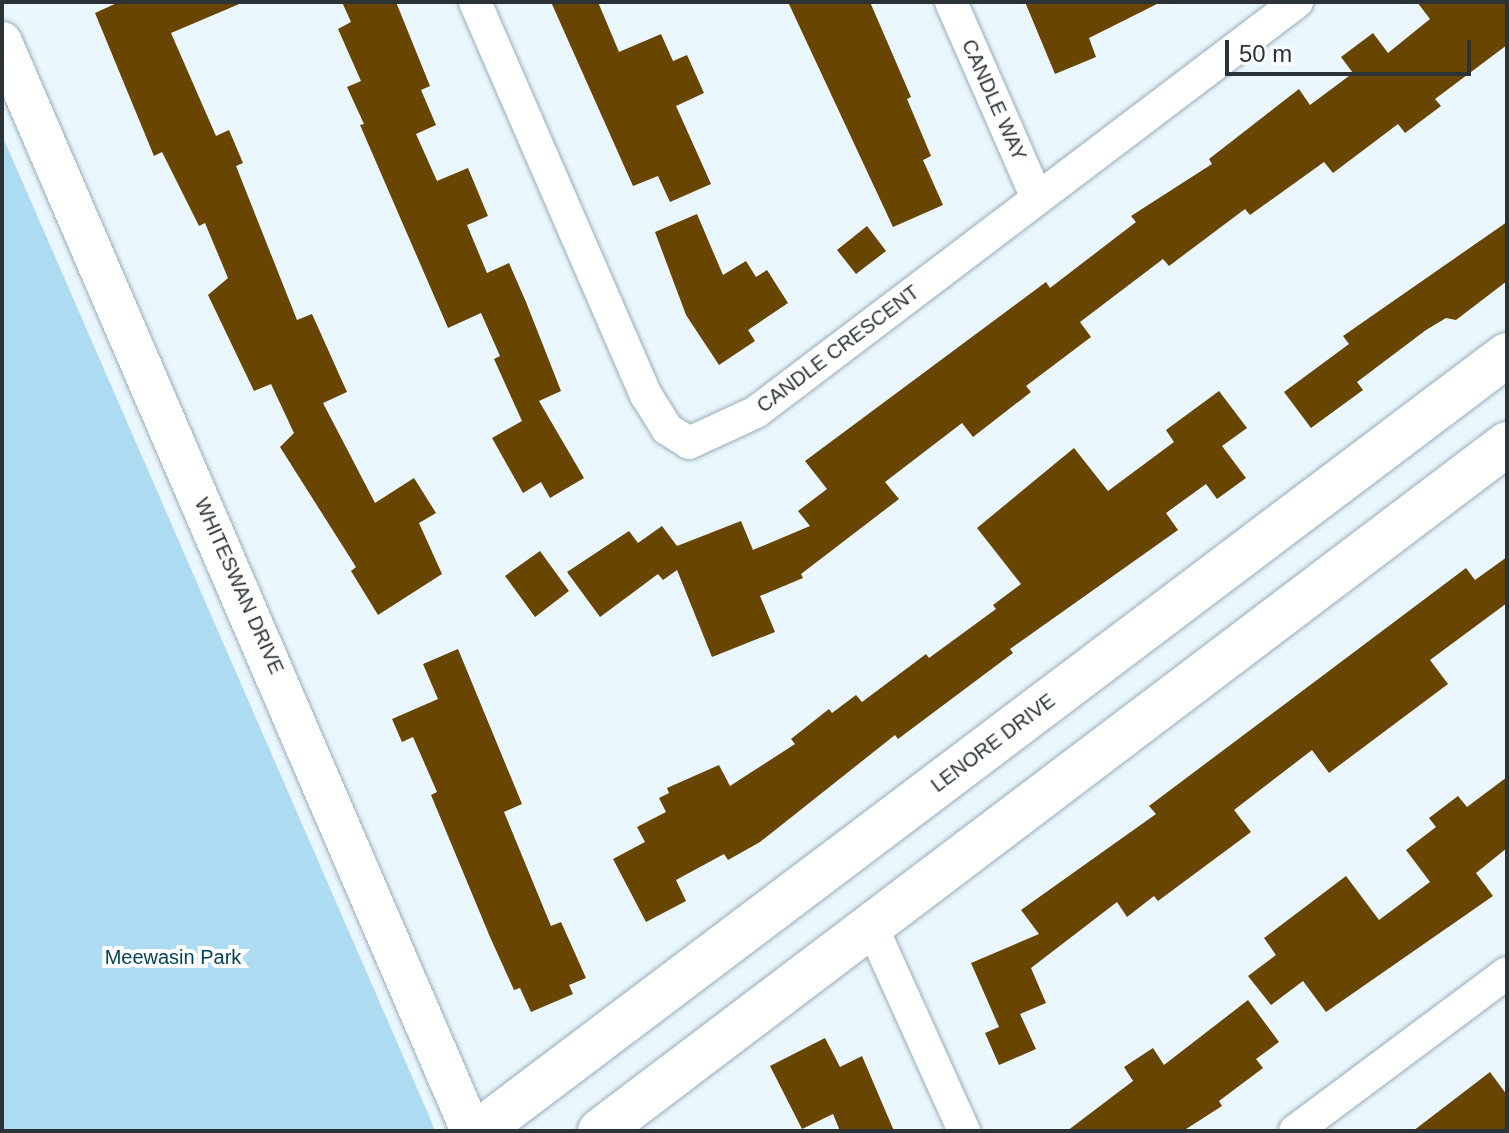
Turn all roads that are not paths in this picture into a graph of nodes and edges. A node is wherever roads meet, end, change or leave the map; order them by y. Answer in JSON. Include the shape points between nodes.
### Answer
{"nodes":[{"id":1,"x":475,"y":2,"type":"edge"},
{"id":2,"x":951,"y":2,"type":"edge"},
{"id":3,"x":1297,"y":2,"type":"edge"},
{"id":4,"x":2,"y":42,"type":"edge"},
{"id":5,"x":1037,"y":198,"type":"junction"},
{"id":6,"x":1507,"y":355,"type":"edge"},
{"id":7,"x":1507,"y":444,"type":"edge"},
{"id":8,"x":872,"y":927,"type":"junction"},
{"id":9,"x":1507,"y":973,"type":"edge"},
{"id":10,"x":471,"y":1131,"type":"edge"},
{"id":11,"x":479,"y":1131,"type":"edge"},
{"id":12,"x":600,"y":1131,"type":"edge"},
{"id":13,"x":964,"y":1131,"type":"edge"},
{"id":14,"x":1295,"y":1131,"type":"edge"}],
"edges":[{"from":1,"to":5,"type":"street","name":"CANDLE CRESCENT","via":[[646,395],[667,429],[689,443],[756,412]]},
{"from":2,"to":5,"type":"street","name":"CANDLE WAY"},
{"from":3,"to":5,"type":"street","name":"CANDLE CRESCENT"},
{"from":4,"to":10,"type":"street","name":"WHITESWAN DRIVE"},
{"from":6,"to":11,"type":"main road","name":"LENORE DRIVE"},
{"from":7,"to":8,"type":"main road"},
{"from":8,"to":12,"type":"main road"},
{"from":8,"to":13,"type":"street"},
{"from":9,"to":14,"type":"street"}]}
